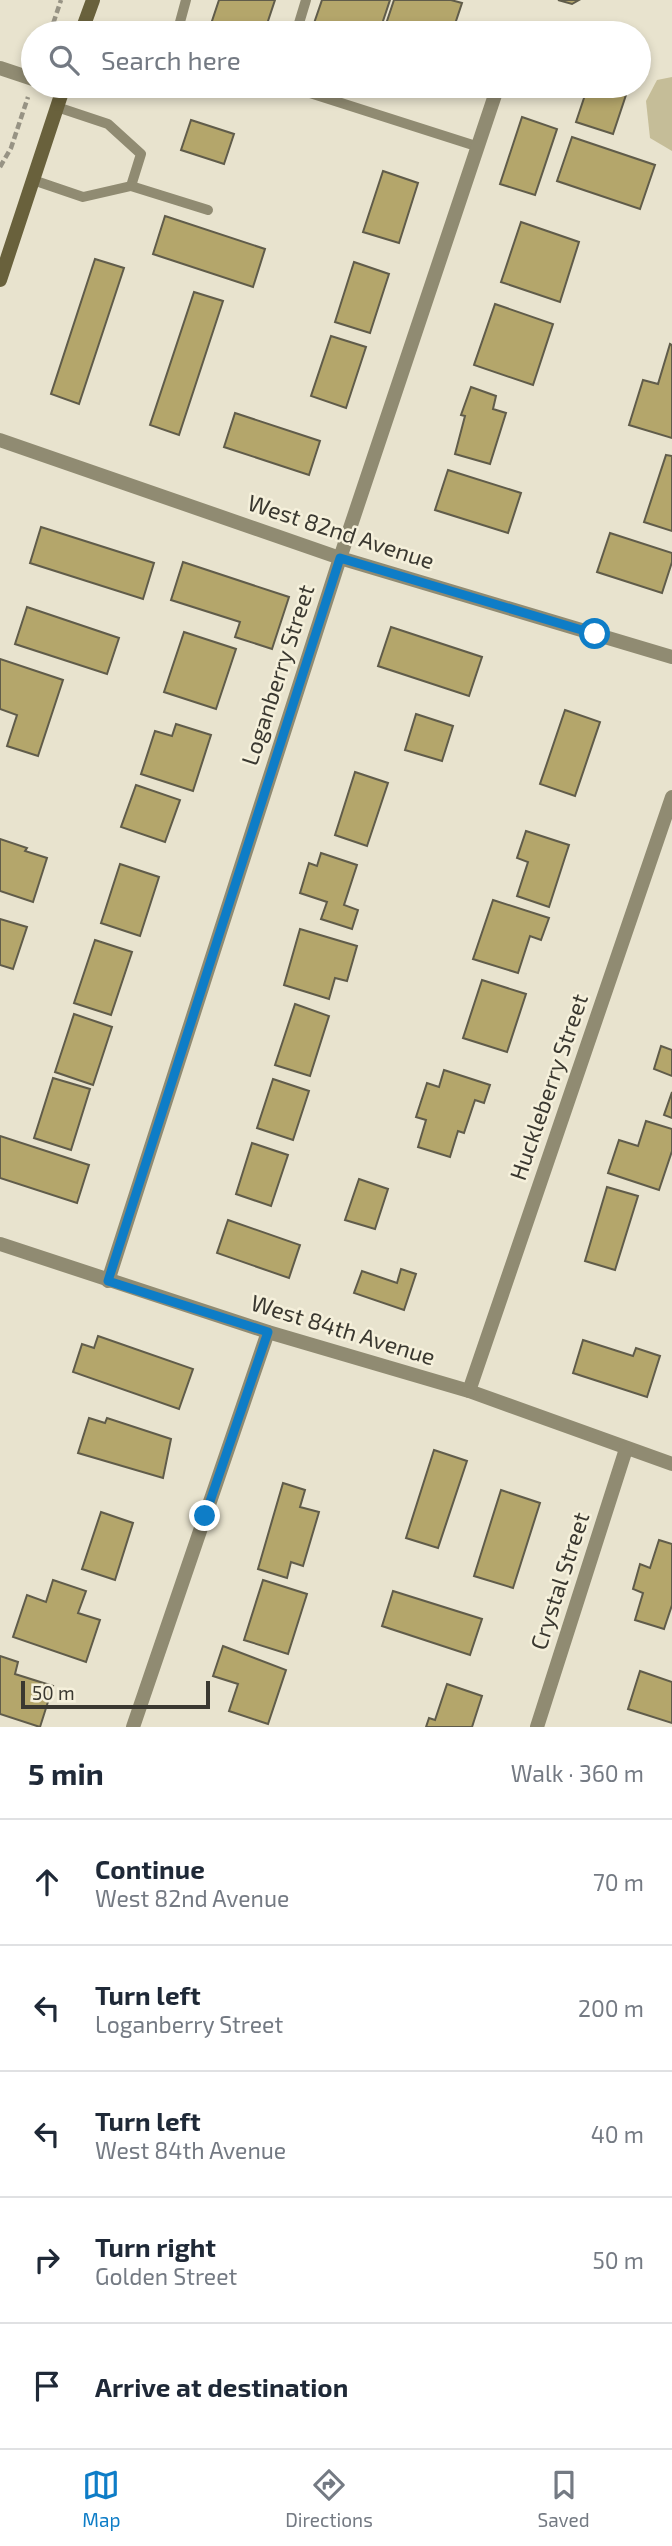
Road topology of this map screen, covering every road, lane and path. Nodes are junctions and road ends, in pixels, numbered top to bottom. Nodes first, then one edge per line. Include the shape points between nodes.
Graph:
1 (61, 0) edge
2 (93, 0) edge
3 (186, 0) edge
4 (306, 0) edge
5 (54, 21) edge
6 (85, 21) edge
7 (180, 21) edge
8 (300, 21) edge
9 (0, 68) edge
10 (21, 75) edge
11 (28, 98) edge
12 (58, 98) edge
13 (326, 98) edge
14 (494, 98) edge
15 (57, 107) junction
16 (479, 147) junction
17 (0, 167) edge
18 (33, 180) junction
19 (131, 186) junction
20 (208, 210) dead end
21 (0, 280) edge
22 (0, 440) edge
23 (340, 558) junction
24 (672, 657) edge
25 (672, 797) edge
26 (0, 1244) edge
27 (108, 1281) junction
28 (268, 1332) junction
29 (469, 1391) junction
30 (626, 1449) junction
31 (672, 1464) edge
32 (133, 1727) edge
33 (537, 1727) edge

1 - 5 path
2 - 6 main road
3 - 7 lane
4 - 8 lane
9 - 10 street
11 - 17 path
12 - 15 main road
13 - 16 lane
14 - 16 street, Loganberry Street
15 - 18 main road
15 - 19 lane via 108,124 141,154
16 - 23 street, Loganberry Street
18 - 19 lane via 83,197
18 - 21 main road
19 - 20 lane
22 - 23 street, West 82nd Avenue
23 - 24 street, West 82nd Avenue
23 - 27 street, Loganberry Street
25 - 29 street, Huckleberry Street
26 - 27 street, West 84th Avenue
27 - 28 street, West 84th Avenue
28 - 29 street, West 84th Avenue
28 - 32 street
29 - 30 street, West 84th Avenue
30 - 31 street, West 84th Avenue
30 - 33 street, Crystal Street

